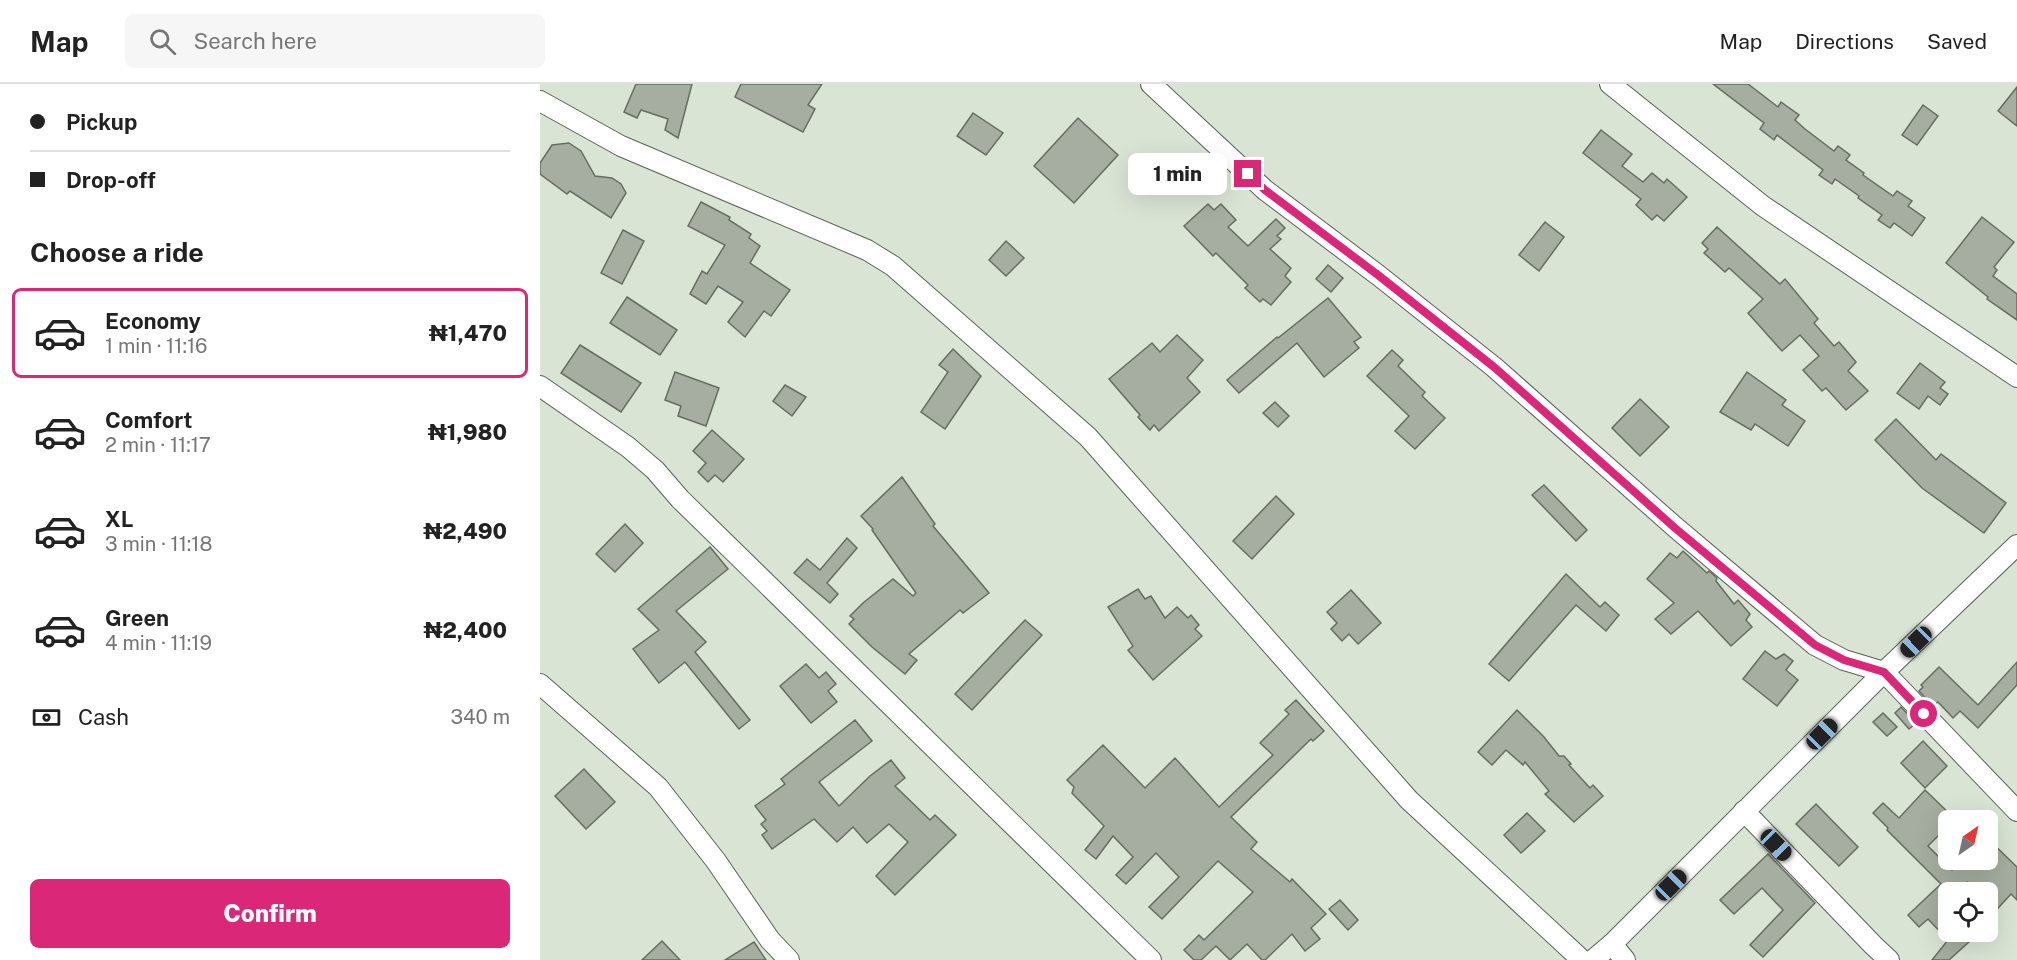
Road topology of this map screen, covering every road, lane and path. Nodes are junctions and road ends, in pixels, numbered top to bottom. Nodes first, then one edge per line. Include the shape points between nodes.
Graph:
1 (1151, 84) edge
2 (1610, 84) edge
3 (540, 101) edge
4 (2017, 377) edge
5 (540, 386) edge
6 (2015, 551) edge
7 (1884, 672) junction
8 (540, 684) edge
9 (2017, 811) edge
10 (1744, 812) junction
11 (1612, 944) junction
12 (789, 960) edge
13 (1151, 960) edge
14 (1582, 960) edge
15 (1593, 960) edge
16 (1625, 960) edge
17 (1890, 960) edge

1 - 7 street via 1265,190 1494,367 1675,528 1815,645 1844,660
2 - 4 street via 1763,206
3 - 14 street via 621,146 867,249 892,266 1088,437 1409,800
5 - 13 street via 655,470 680,499
6 - 7 street
7 - 9 street
7 - 10 street
8 - 12 street via 658,788
10 - 11 street
10 - 17 street
11 - 15 street
11 - 16 street

